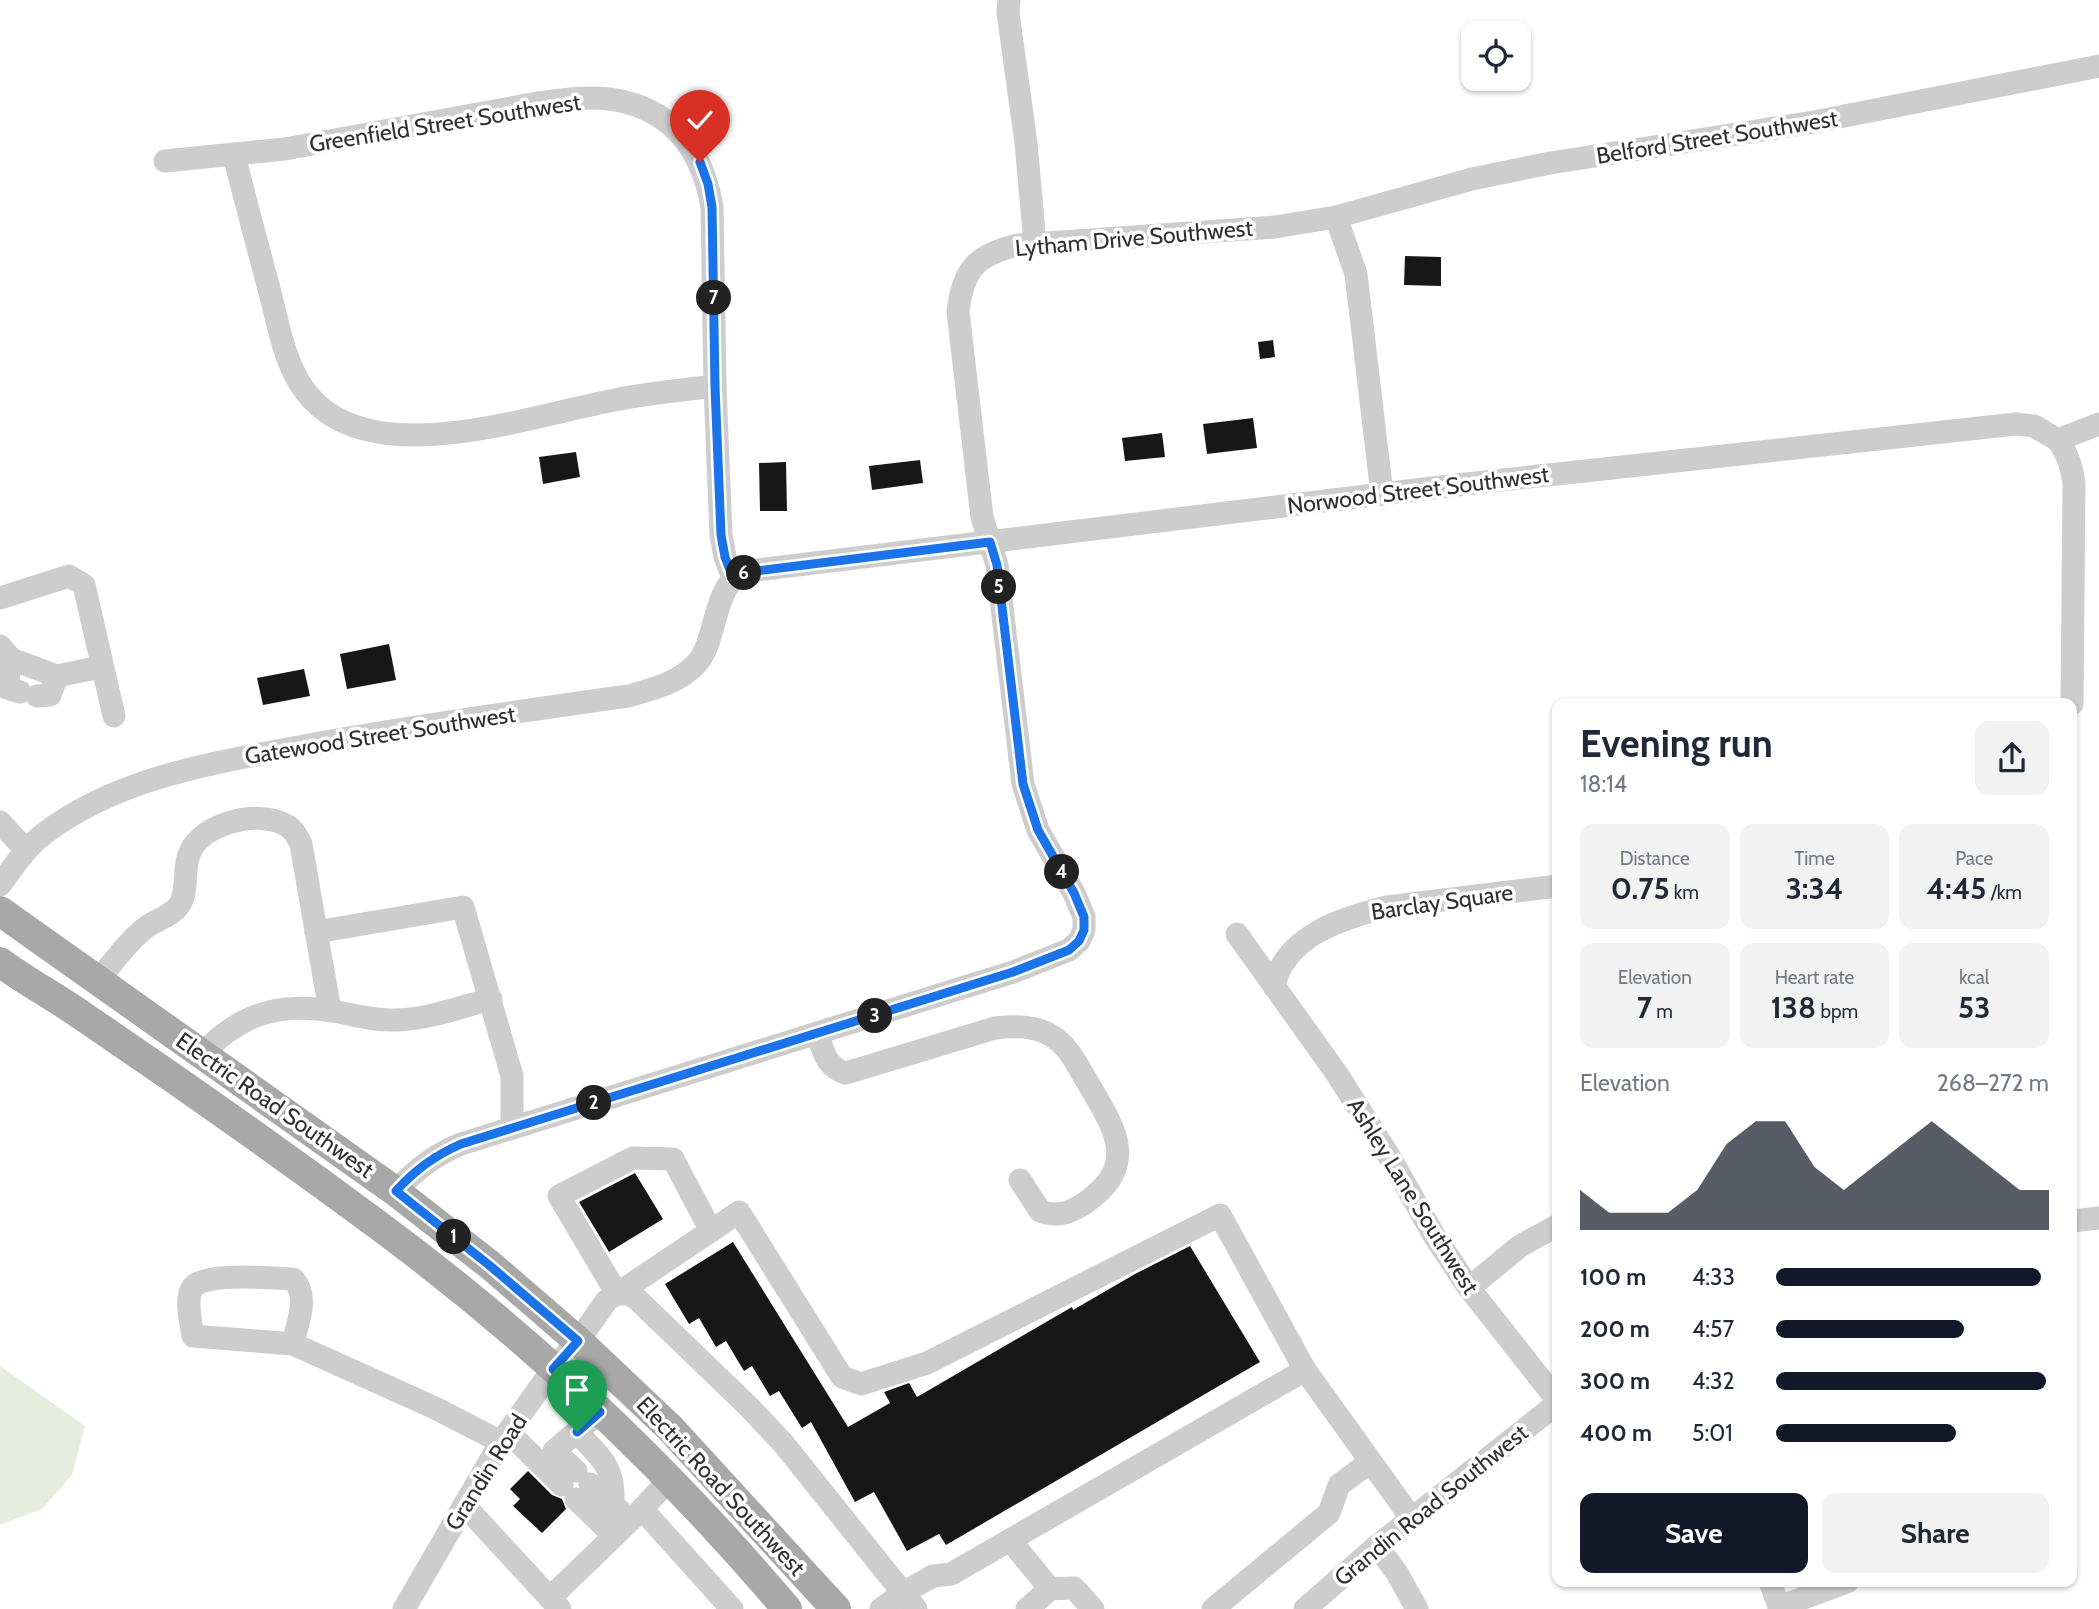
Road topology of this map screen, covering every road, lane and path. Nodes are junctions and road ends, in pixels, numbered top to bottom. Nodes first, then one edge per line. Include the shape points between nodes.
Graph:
1 (1009, 0) edge
2 (2099, 66) edge
3 (234, 155) junction
4 (165, 161) dead end
5 (1336, 216) junction
6 (1035, 244) junction
7 (715, 386) junction
8 (2099, 424) edge
9 (2058, 440) junction
10 (1382, 494) junction
11 (990, 542) junction
12 (733, 578) junction
13 (0, 598) edge
14 (4, 654) edge
15 (101, 667) junction
16 (57, 676) junction
17 (2072, 698) edge
18 (114, 716) dead end
19 (0, 822) edge
20 (26, 850) junction
21 (0, 885) edge
22 (1552, 887) edge
23 (0, 911) edge
24 (316, 932) junction
25 (1237, 934) dead end
26 (1, 962) edge
27 (98, 980) junction
28 (1274, 986) junction
29 (491, 999) junction
30 (330, 1011) junction
31 (817, 1034) junction
32 (202, 1054) junction
33 (512, 1128) junction
34 (1020, 1180) dead end
35 (396, 1191) junction
36 (2099, 1218) edge
37 (2077, 1220) edge
38 (1552, 1228) edge
39 (711, 1231) junction
40 (1469, 1288) junction
41 (617, 1294) junction
42 (578, 1341) junction
43 (293, 1344) junction
44 (553, 1369) junction
45 (1305, 1370) junction
46 (1552, 1394) edge
47 (1552, 1407) edge
48 (600, 1412) junction
49 (577, 1432) junction
50 (505, 1437) junction
51 (547, 1458) junction
52 (1370, 1462) junction
53 (669, 1480) junction
54 (576, 1485) junction
55 (464, 1505) junction
56 (613, 1505) junction
57 (1412, 1519) junction
58 (629, 1522) junction
59 (1010, 1540) junction
60 (1377, 1546) junction
61 (1772, 1587) edge
62 (1834, 1587) edge
63 (1050, 1589) junction
64 (909, 1601) edge
65 (555, 1604) edge
66 (1780, 1608) edge
67 (404, 1609) edge
68 (732, 1609) edge
69 (787, 1609) edge
70 (836, 1609) edge
71 (881, 1609) edge
72 (1027, 1609) edge
73 (1093, 1609) edge
74 (1213, 1609) edge
75 (1305, 1609) edge
76 (1417, 1609) edge

1 - 6 street
2 - 5 street, Belford Street Southwest via 1815,122 1550,163
3 - 4 street, Greenfield Street Southwest
3 - 7 street via 286,353 304,389 336,419 394,435 452,434 616,399
3 - 7 street, Greenfield Street Southwest via 538,103 607,99 652,111 688,142 708,184
5 - 6 street, Lytham Drive Southwest via 1275,227
5 - 10 street via 1359,288
6 - 11 street, Lytham Drive Southwest via 987,255 973,265 960,292 966,389 982,517
7 - 12 street, Greenfield Street Southwest via 721,535
8 - 9 street
9 - 10 street, Norwood Street Southwest via 2034,426 2017,424
9 - 17 street via 2072,468 2074,485
10 - 11 street, Norwood Street Southwest
11 - 12 street, Norwood Street Southwest via 748,572
11 - 31 street, Lytham Drive Southwest via 997,565 1023,784 1038,830 1078,901 1084,930 1069,950 1013,972
12 - 20 street, Gatewood Street Southwest via 703,655 681,676 657,688 209,764 133,787 84,808
13 - 15 street via 69,576 83,585
14 - 16 street
14 - 16 street via 8,688 50,695
15 - 16 street
15 - 18 street
19 - 20 street
20 - 21 street, Gatewood Street Southwest
22 - 28 street, Barclay Square via 1359,914 1304,941 1285,958
23 - 27 main road, Electric Road Southwest
24 - 27 street via 301,844 295,833 275,820 221,825 207,831 189,853 180,904 143,930
24 - 29 street via 463,908
24 - 30 street
25 - 28 street, Ashley Lane Southwest
26 - 44 main road, Electric Road Southwest via 379,1226
27 - 32 main road, Electric Road Southwest
28 - 40 street, Ashley Lane Southwest via 1344,1086
29 - 30 street via 396,1020
29 - 33 street via 512,1076
30 - 32 street via 276,1009 256,1015 234,1025
31 - 33 street, Lytham Drive Southwest
31 - 34 street via 829,1065 846,1073 995,1028 1031,1027 1060,1041 1113,1126 1118,1164 1096,1195 1072,1212 1059,1215 1040,1211
32 - 35 main road, Electric Road Southwest
33 - 35 street, Lytham Drive Southwest via 437,1154
35 - 42 main road, Electric Road Southwest
36 - 37 street
38 - 40 street via 1520,1246
39 - 41 street, Grandin Road
39 - 41 street via 673,1159 633,1158 559,1196
39 - 45 street, Grandin Road via 738,1212 842,1377 861,1384 928,1363 1220,1215
40 - 46 street, Ashley Lane Southwest
41 - 42 street, Grandin Road via 607,1300
41 - 64 street via 637,1299 749,1406
42 - 44 street, Grandin Road
42 - 70 main road, Electric Road Southwest via 670,1428
43 - 43 street via 302,1298 293,1279 203,1279 193,1287 189,1300 193,1336
43 - 50 street
44 - 48 main road, Electric Road Southwest
44 - 50 street, Grandin Road
45 - 52 street
45 - 59 street
47 - 57 street, Grandin Road Southwest
48 - 49 street
48 - 53 main road, Electric Road Southwest
49 - 51 street
49 - 56 street via 606,1464 614,1483
50 - 51 street
50 - 55 street, Grandin Road
51 - 54 street
52 - 57 street
52 - 74 street via 1339,1485 1328,1513
53 - 58 street
53 - 69 main road, Electric Road Southwest
54 - 56 street
54 - 58 street
55 - 65 street
55 - 67 street, Grandin Road
56 - 58 street
57 - 60 street, Grandin Road Southwest
58 - 65 street
58 - 68 street
59 - 63 street
59 - 64 street via 951,1574 933,1576
60 - 75 street, Grandin Road Southwest
60 - 76 street
61 - 66 street
62 - 66 street
63 - 72 street
63 - 73 street via 1074,1588
64 - 71 street

